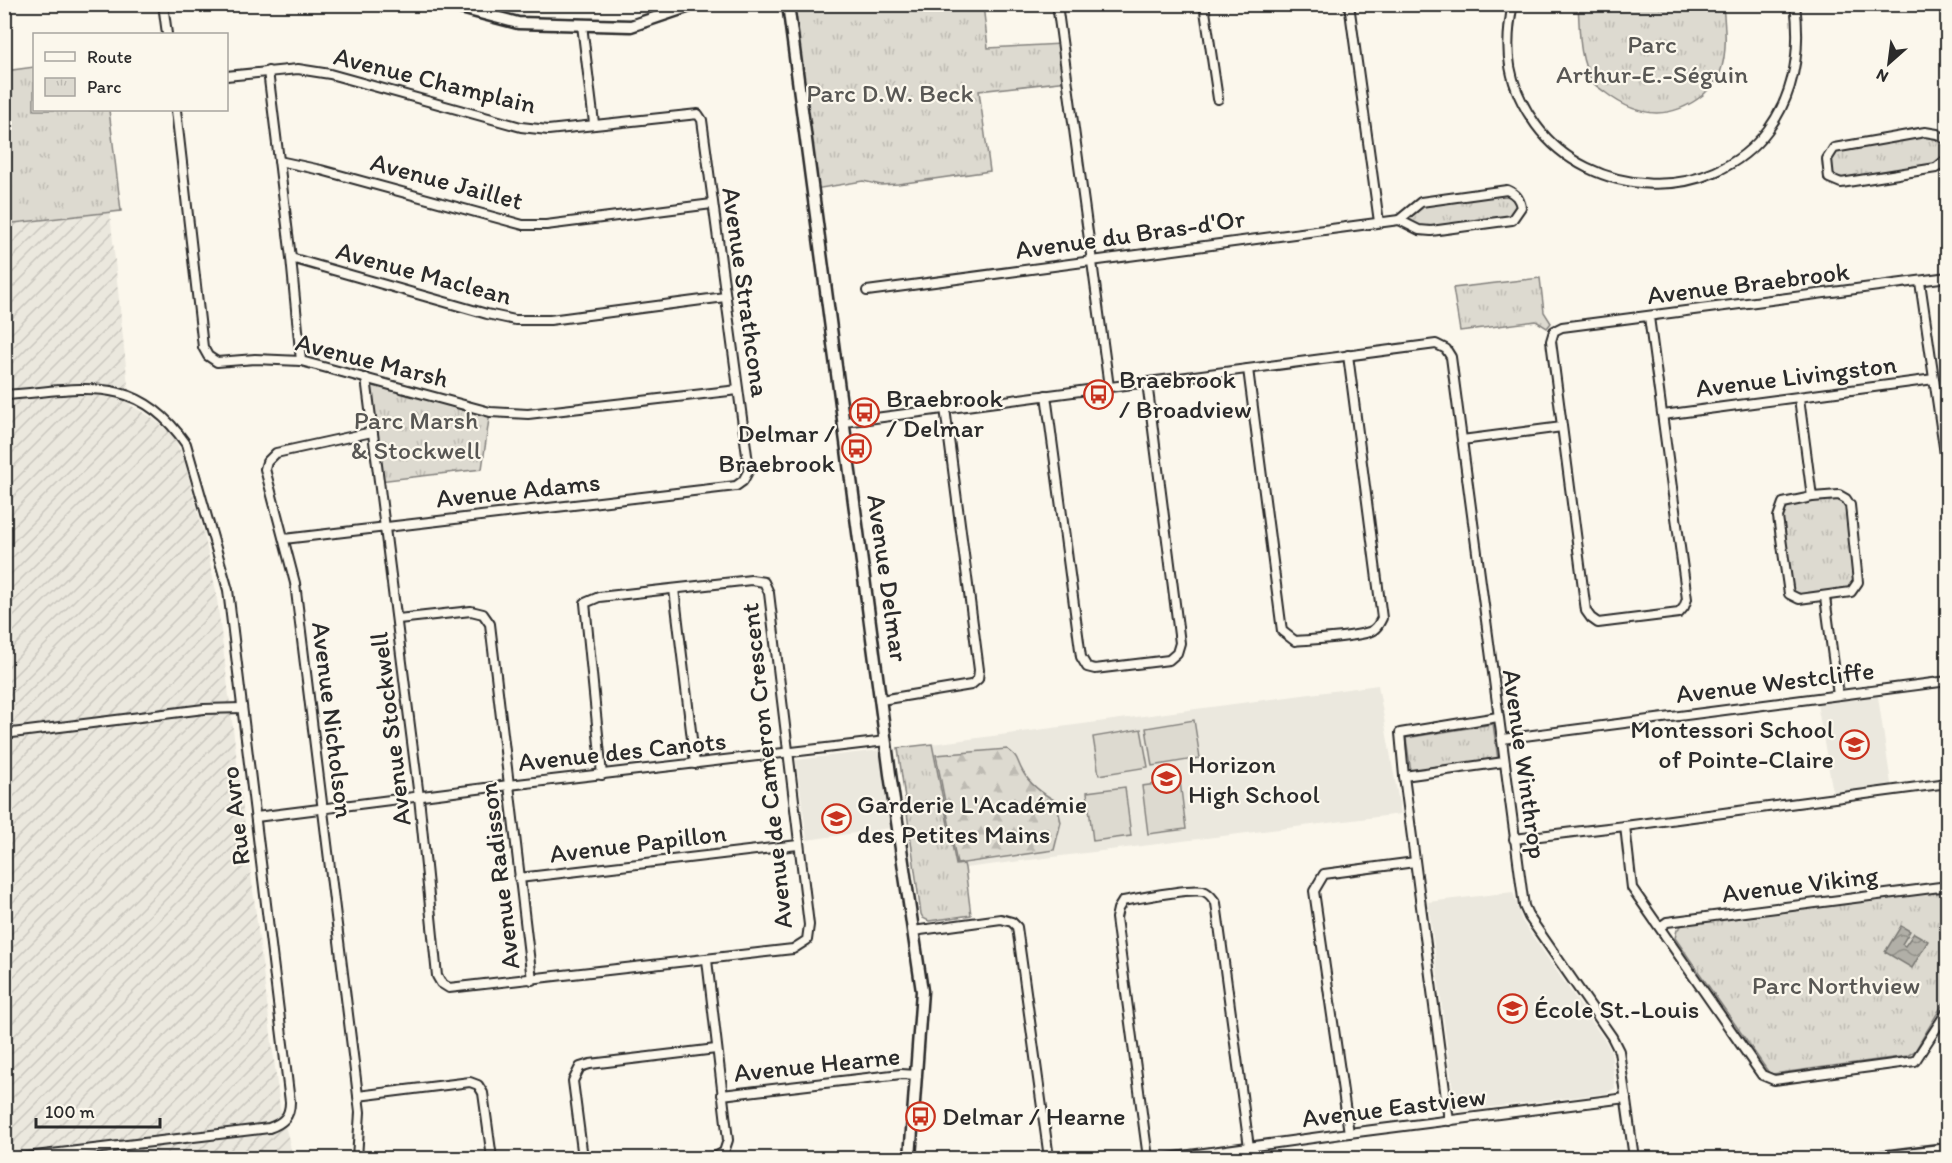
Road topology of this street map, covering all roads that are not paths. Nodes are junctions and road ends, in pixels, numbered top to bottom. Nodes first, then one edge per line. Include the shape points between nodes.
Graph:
1 (163, 4) edge
2 (446, 4) edge
3 (696, 4) edge
4 (789, 4) edge
5 (1057, 4) edge
6 (1204, 4) edge
7 (1349, 4) edge
8 (1512, 4) edge
9 (1796, 4) edge
10 (465, 7) edge
11 (582, 26) junction
12 (167, 33) edge
13 (268, 71) junction
14 (228, 76) edge
15 (1218, 99) dead end
16 (176, 111) edge
17 (702, 120) joint
18 (594, 123) junction
19 (1947, 141) edge
20 (1947, 158) edge
21 (279, 161) junction
22 (712, 204) junction
23 (1400, 220) junction
24 (1379, 222) junction
25 (291, 258) junction
26 (1092, 261) junction
27 (1947, 277) edge
28 (1920, 282) junction
29 (867, 291) dead end
30 (725, 297) junction
31 (1649, 317) junction
32 (1348, 355) junction
33 (301, 361) junction
34 (1248, 369) junction
35 (366, 378) junction
36 (1934, 379) junction
37 (1147, 382) junction
38 (1109, 387) junction
39 (738, 390) junction
40 (4, 395) edge
41 (1046, 395) junction
42 (1799, 398) junction
43 (945, 408) junction
44 (1663, 415) junction
45 (845, 422) junction
46 (1562, 427) junction
47 (372, 432) junction
48 (1462, 440) junction
49 (749, 470) joint
50 (1947, 475) edge
51 (1812, 497) junction
52 (384, 526) junction
53 (284, 539) junction
54 (674, 589) junction
55 (1825, 597) junction
56 (398, 619) junction
57 (1947, 681) edge
58 (1838, 694) junction
59 (881, 699) junction
60 (242, 708) junction
61 (1498, 717) junction
62 (4, 734) edge
63 (1502, 739) junction
64 (886, 741) junction
65 (787, 753) junction
66 (1504, 762) junction
67 (695, 764) junction
68 (602, 775) junction
69 (1404, 776) junction
70 (1947, 783) edge
71 (509, 785) junction
72 (419, 797) junction
73 (323, 808) junction
74 (256, 817) junction
75 (1625, 826) junction
76 (1514, 839) junction
77 (798, 845) junction
78 (1415, 862) junction
79 (519, 878) junction
80 (1947, 886) edge
81 (1660, 927) junction
82 (913, 931) junction
83 (807, 940) joint
84 (707, 960) junction
85 (532, 980) junction
86 (1947, 1010) edge
87 (716, 1049) junction
88 (917, 1075) junction
89 (722, 1095) junction
90 (358, 1096) junction
91 (1626, 1098) junction
92 (1449, 1121) junction
93 (1349, 1133) junction
94 (1249, 1147) junction
95 (1947, 1149) edge
96 (18, 1158) edge
97 (357, 1158) edge
98 (492, 1158) edge
99 (583, 1158) edge
100 (701, 1158) edge
101 (910, 1158) edge
102 (1049, 1158) edge
103 (1148, 1158) edge
104 (1168, 1158) edge
105 (1634, 1158) edge
106 (1875, 1158) edge

1 - 12 street
2 - 10 street
3 - 11 street via 631,26
4 - 45 street, Avenue Delmar
5 - 26 street
6 - 15 street
7 - 24 street
8 - 9 street via 1508,58 1522,104 1546,138 1569,158 1597,173 1626,182 1659,185 1726,166 1767,130 1787,94 1796,67
10 - 11 street via 518,23
11 - 18 street
13 - 14 street, Avenue Champlain
13 - 18 street, Avenue Champlain via 298,69 330,74 521,127 548,130
13 - 21 street
16 - 33 street, Avenue Marsh via 203,347 217,362
17 - 18 street, Avenue Champlain via 691,113
17 - 22 street, Avenue Strathcona
19 - 20 street via 1924,132 1834,148 1827,159 1829,178 1841,183 1936,168
21 - 22 street, Avenue Jaillet via 523,225
21 - 25 street
22 - 30 street, Avenue Strathcona
23 - 23 street, Avenue du Bras-d'Or via 1419,230 1431,231 1512,220 1521,207 1519,198 1507,190 1421,202
23 - 24 street, Avenue du Bras-d'Or
24 - 26 street, Avenue du Bras-d'Or
25 - 30 street, Avenue Maclean via 515,320 550,320
25 - 33 street
26 - 29 street, Avenue du Bras-d'Or
26 - 38 street
27 - 28 street, Avenue Braebrook
28 - 31 street, Avenue Braebrook
28 - 36 street
30 - 39 street, Avenue Strathcona
31 - 44 street
31 - 46 street, Avenue Braebrook via 1554,331 1551,341
32 - 34 street
32 - 34 street via 1382,618 1371,632 1295,641 1282,631
32 - 48 street, Avenue Winthrop via 1436,344 1446,349 1451,357
33 - 35 street, Avenue Marsh
34 - 37 street
35 - 39 street, Avenue Marsh via 490,412 528,414
35 - 47 street, Avenue Stockwell
36 - 42 street, Avenue Livingston
36 - 50 street
37 - 38 street
37 - 41 street via 1180,643 1177,653 1168,660 1132,665 1095,669 1081,657
38 - 41 street
39 - 49 street, Avenue Strathcona
40 - 60 street, Rue Avro via 105,388 132,395 174,425 186,444 228,590
41 - 43 street
42 - 44 street, Avenue Livingston
42 - 51 street
43 - 45 street
43 - 59 street via 978,679 972,685
44 - 46 street via 1687,599 1678,613 1638,619 1598,623 1586,611
45 - 59 street, Avenue Delmar
46 - 48 street
47 - 52 street, Avenue Stockwell
47 - 53 street, Avenue Nicholson via 276,453 267,462 265,469
48 - 61 street, Avenue Winthrop
49 - 52 street, Avenue Adams via 736,486
51 - 55 street via 1839,495 1850,505 1858,582 1851,592
51 - 55 street via 1783,503 1778,517 1789,594 1798,599
52 - 53 street, Avenue Adams
52 - 56 street, Avenue Stockwell
53 - 73 street, Avenue Nicholson via 295,583
54 - 65 street, Avenue de Cameron Crescent via 751,580 764,582 769,593
54 - 67 street
54 - 68 street, Avenue de Cameron Crescent via 599,597 585,603
55 - 58 street
56 - 71 street, Avenue Radisson via 471,611 483,614 490,624
56 - 72 street, Avenue Stockwell
57 - 58 street, Avenue Westcliffe
58 - 63 street, Avenue Westcliffe
59 - 64 street, Avenue Delmar
60 - 62 street via 204,709
60 - 74 street, Rue Avro
61 - 63 street, Avenue Winthrop
61 - 69 street via 1400,733
63 - 66 street, Avenue Winthrop
64 - 65 street, Avenue des Canots
64 - 82 street, Avenue Delmar
65 - 67 street, Avenue des Canots
65 - 77 street, Avenue de Cameron Crescent
66 - 69 street
66 - 76 street, Avenue Winthrop
67 - 68 street, Avenue des Canots
68 - 71 street, Avenue des Canots
69 - 78 street
70 - 75 street
71 - 72 street, Avenue des Canots
71 - 79 street, Avenue Radisson
72 - 73 street, Avenue des Canots
72 - 85 street, Avenue Stockwell via 436,976 449,988
73 - 74 street, Avenue des Canots
73 - 90 street, Avenue Nicholson
74 - 96 street, Rue Avro via 290,1102 286,1119 260,1130
75 - 76 street
75 - 81 street via 1632,888
76 - 91 street, Avenue Winthrop via 1524,906 1612,1037 1619,1051
77 - 79 street, Avenue Papillon
77 - 83 street, Avenue de Cameron Crescent via 809,925
78 - 92 street
78 - 93 street via 1324,874 1314,891
79 - 85 street, Avenue Radisson
80 - 81 street, Avenue Viking via 1667,922
81 - 86 street via 1768,1079 1915,1061
82 - 88 street, Avenue Delmar via 922,991
82 - 102 street via 1001,919 1017,927
83 - 84 street, Avenue Radisson via 793,949
84 - 85 street, Avenue Radisson
84 - 87 street
87 - 89 street
87 - 99 street via 580,1067 573,1082
88 - 89 street, Avenue Hearne
88 - 101 street, Avenue Delmar
89 - 100 street via 728,1140 724,1152
90 - 97 street, Avenue Nicholson
90 - 98 street via 470,1082 478,1085 483,1093
91 - 92 street, Avenue Eastview
91 - 105 street, Avenue Winthrop
92 - 93 street, Avenue Eastview
93 - 94 street, Avenue Eastview
94 - 103 street via 1216,903 1201,891 1156,895 1123,901 1116,918
94 - 104 street, Avenue Eastview
95 - 106 street

